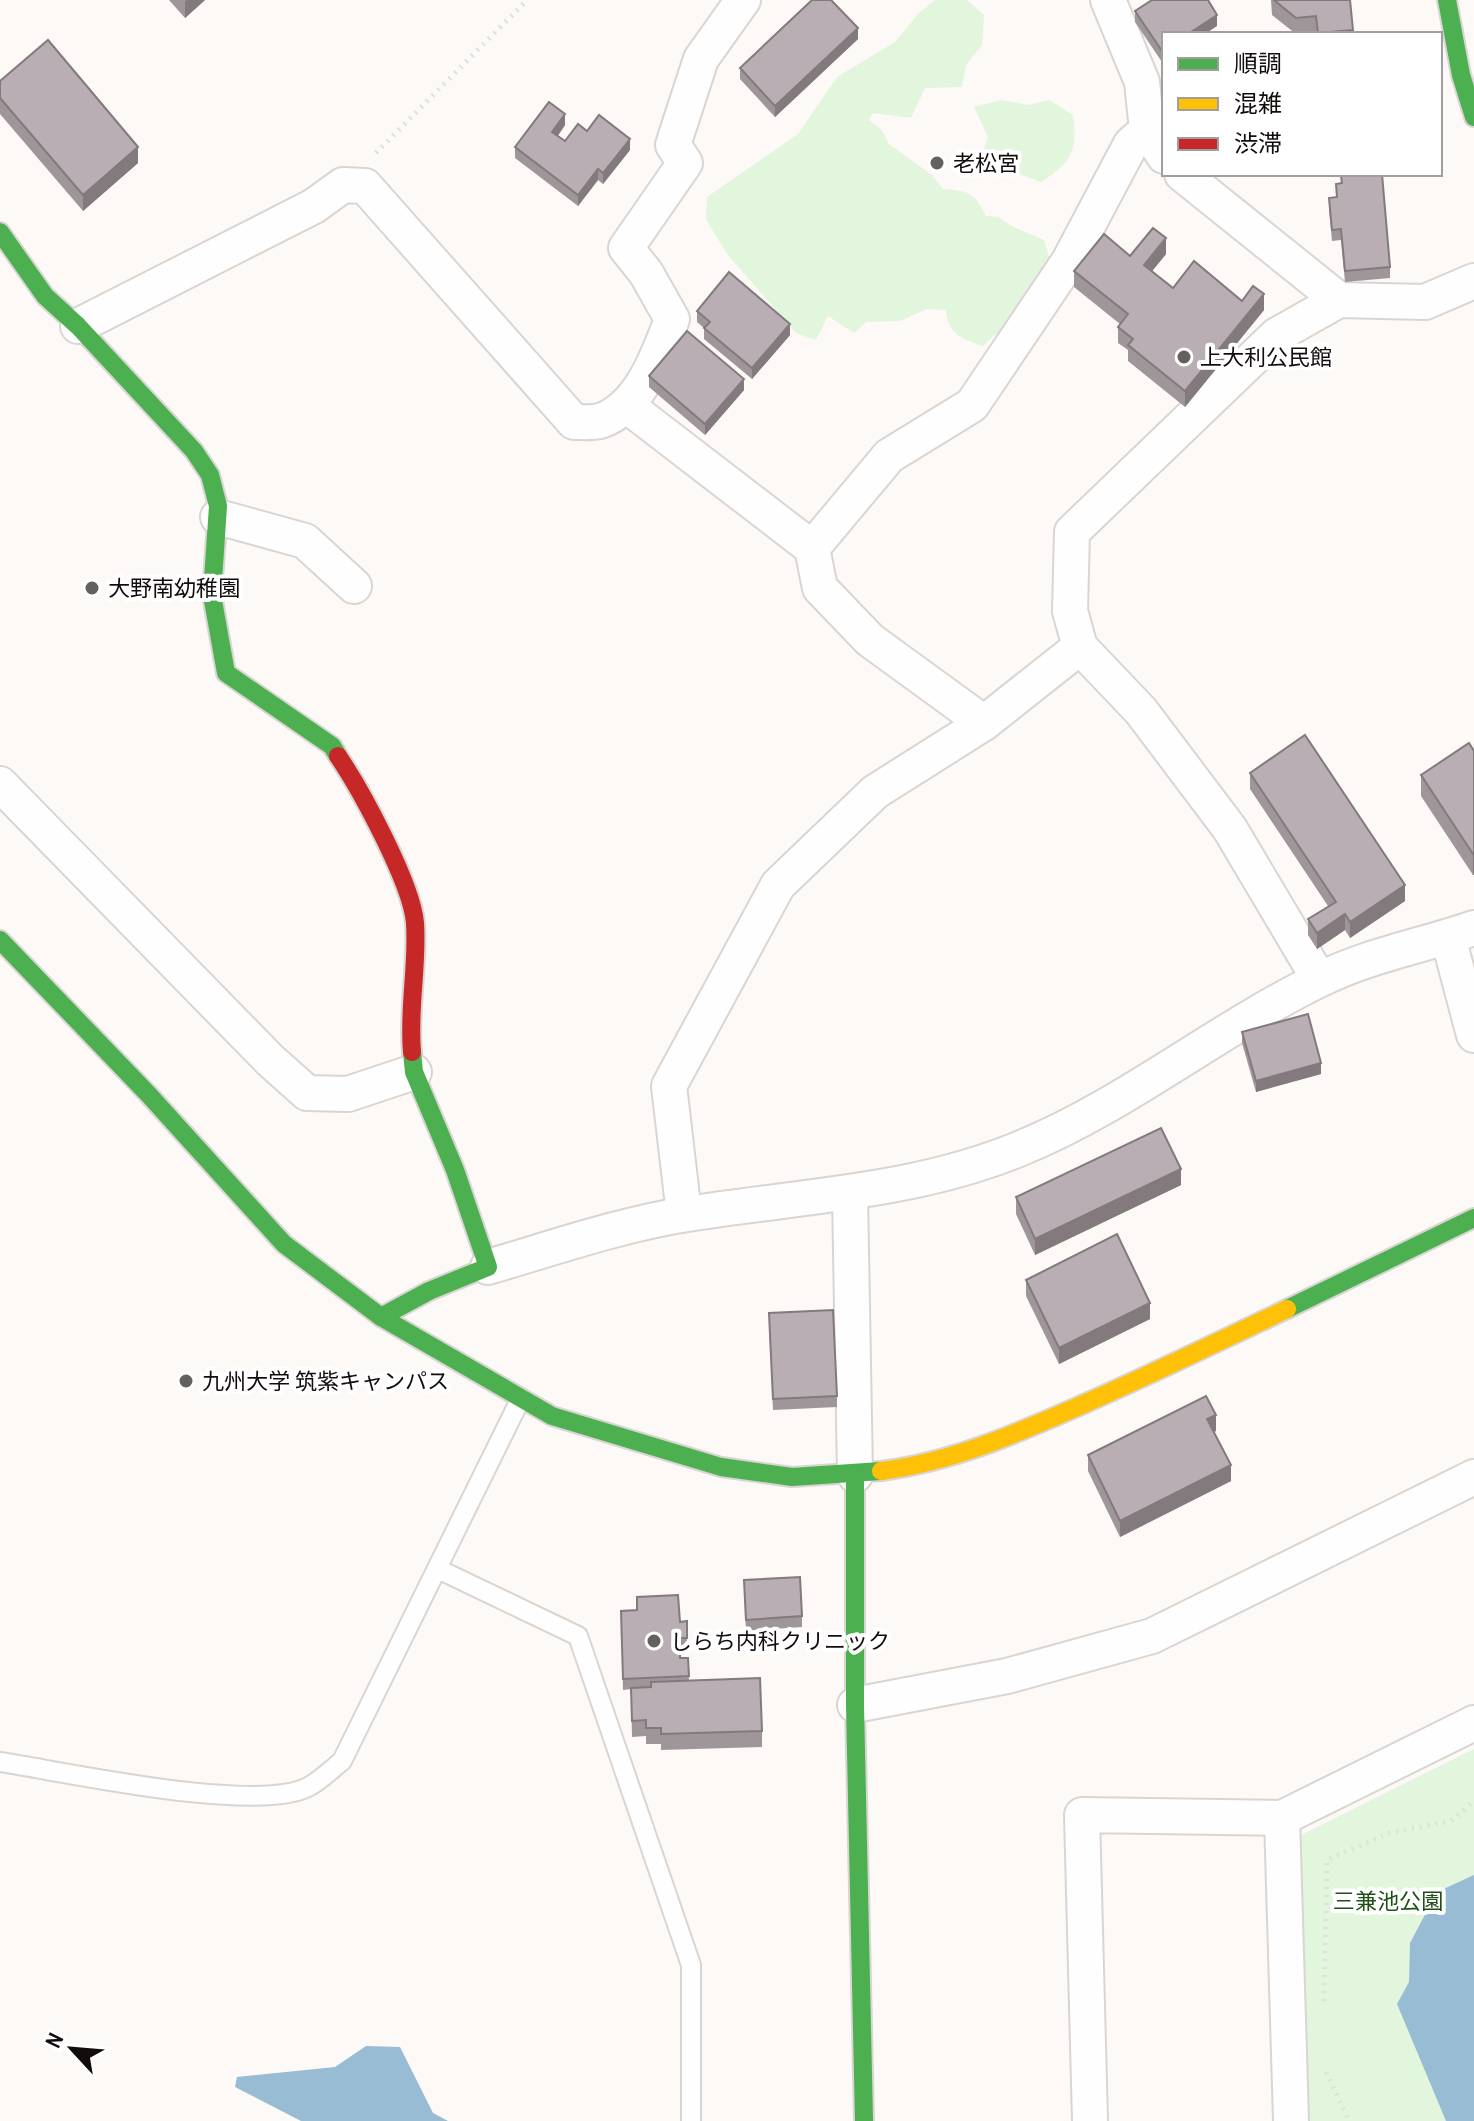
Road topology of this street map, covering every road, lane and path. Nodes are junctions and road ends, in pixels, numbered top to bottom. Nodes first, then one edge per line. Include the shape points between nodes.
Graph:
1 (527, 0) edge
2 (743, 0) edge
3 (1108, 0) edge
4 (1447, 0) edge
5 (1474, 117) edge
6 (1156, 143) edge
7 (1184, 176) edge
8 (343, 185) junction
9 (0, 232) edge
10 (1474, 281) edge
11 (1339, 300) junction
12 (78, 326) junction
13 (626, 405) junction
14 (218, 517) junction
15 (812, 548) junction
16 (354, 586) dead end
17 (1080, 647) junction
18 (984, 723) junction
19 (0, 784) edge
20 (1461, 932) edge
21 (0, 940) edge
22 (1319, 979) junction
23 (1474, 1035) edge
24 (414, 1072) junction
25 (850, 1195) junction
26 (684, 1214) junction
27 (1474, 1218) edge
28 (488, 1267) junction
29 (381, 1317) junction
30 (521, 1398) junction
31 (855, 1475) junction
32 (1474, 1477) edge
33 (438, 1569) junction
34 (855, 1705) junction
35 (1474, 1723) edge
36 (0, 1762) edge
37 (1474, 1801) edge
38 (1282, 1818) junction
39 (1323, 2005) dead end
40 (1323, 2068) dead end
41 (691, 2121) edge
42 (864, 2121) edge
43 (1090, 2121) edge
44 (1291, 2121) edge
45 (1349, 2121) edge

1 - 8 path
2 - 13 street via 701,59 673,145 685,163 626,248 672,319 657,358
3 - 6 street via 1142,82
4 - 5 street
6 - 15 street via 1131,144 1069,261 972,405 889,456
7 - 11 street
8 - 12 street via 314,206
8 - 13 street via 365,186 574,422 599,421
9 - 12 street via 45,296
10 - 11 street via 1425,302
11 - 17 street via 1277,335 1072,532 1070,611
12 - 14 street via 194,451 210,475
13 - 15 street
14 - 16 street via 305,541
14 - 24 street via 212,595 226,673 332,746 360,789 398,872 415,921 410,1028
15 - 18 street via 820,588 870,640
17 - 18 street
17 - 22 street via 1141,711 1230,829
18 - 26 street via 875,792 778,885 669,1086
19 - 24 street via 307,1093 348,1094
20 - 22 street
20 - 23 street
21 - 29 street via 284,1244
22 - 25 street via 1086,1117 1018,1149 943,1174
24 - 28 street
25 - 26 street
25 - 31 street
26 - 28 street via 609,1230
27 - 31 street via 1156,1372 992,1444 914,1467
28 - 29 street
29 - 30 street
30 - 31 street via 552,1416 721,1467 792,1477
30 - 33 lane
31 - 34 street
32 - 34 street via 1152,1636 1007,1676
33 - 36 lane via 342,1761 307,1788 228,1797
33 - 41 lane via 578,1636 691,1965
34 - 42 street
35 - 38 street
37 - 39 path via 1451,1821 1389,1833 1327,1860
38 - 43 street via 1082,1815
38 - 44 street
40 - 45 path

